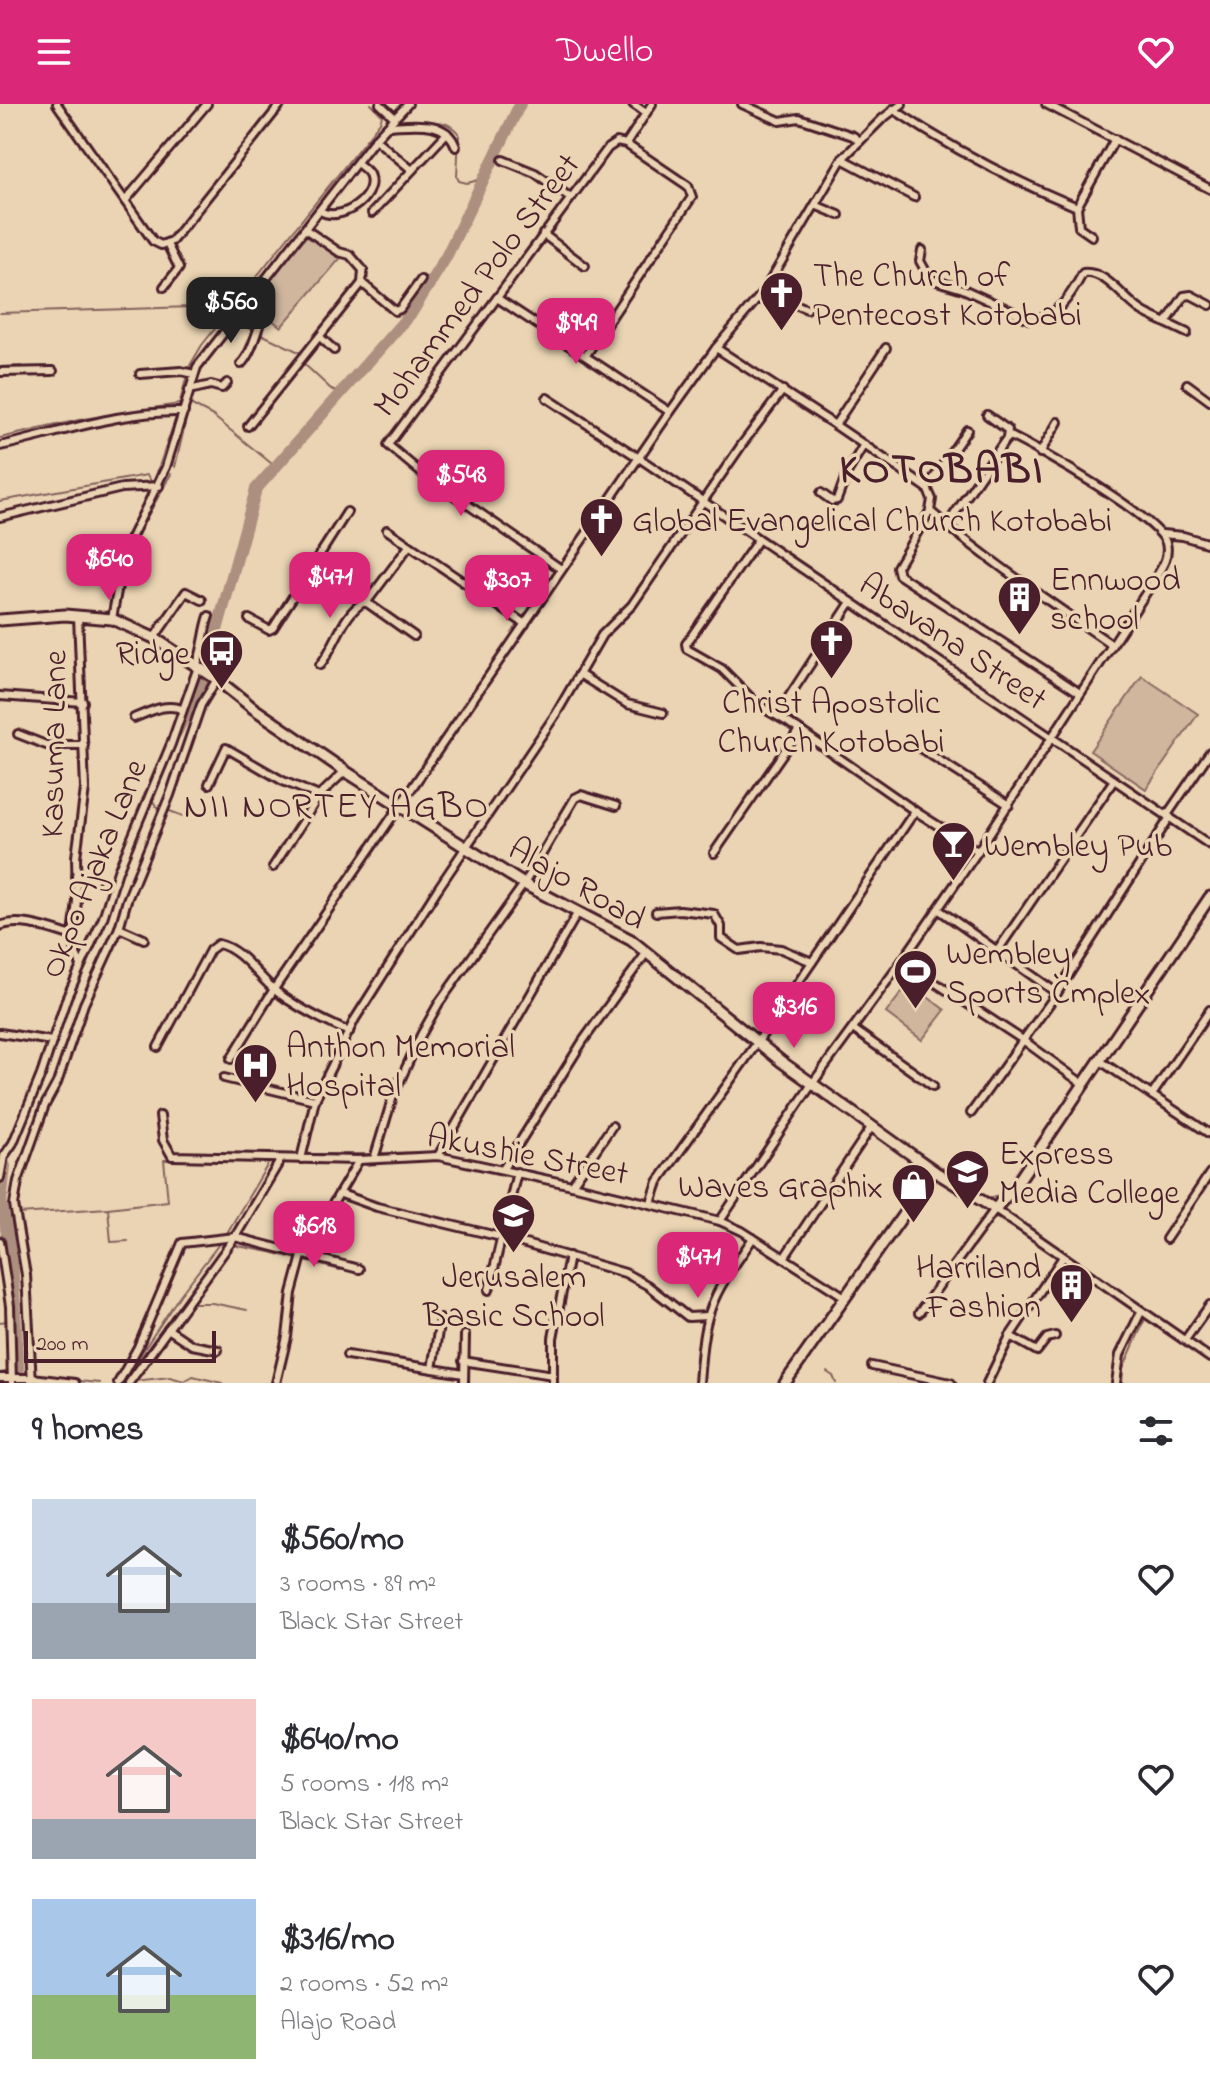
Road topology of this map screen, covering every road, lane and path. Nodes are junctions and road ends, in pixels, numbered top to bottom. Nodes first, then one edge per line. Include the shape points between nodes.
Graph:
1 (57, 104) edge
2 (207, 104) edge
3 (281, 104) edge
4 (380, 104) edge
5 (408, 104) edge
6 (633, 104) edge
7 (652, 104) edge
8 (742, 104) edge
9 (902, 104) edge
10 (1046, 104) edge
11 (893, 109) junction
12 (646, 113) junction
13 (395, 118) junction
14 (388, 126) junction
15 (447, 133) junction
16 (375, 139) junction
17 (1115, 139) junction
18 (860, 141) junction
19 (623, 144) junction
20 (456, 147) dead end
21 (842, 159) junction
22 (503, 160) dead end
23 (357, 163) junction
24 (412, 170) junction
25 (1209, 186) edge
26 (914, 197) dead end
27 (571, 198) junction
28 (125, 201) junction
29 (815, 205) junction
30 (1077, 207) junction
31 (320, 211) junction
32 (372, 213) dead end
33 (839, 215) dead end
34 (305, 229) junction
35 (543, 234) junction
36 (1092, 236) dead end
37 (167, 244) junction
38 (922, 250) dead end
39 (585, 266) dead end
40 (421, 280) dead end
41 (362, 283) junction
42 (164, 287) dead end
43 (764, 291) junction
44 (497, 298) junction
45 (244, 304) junction
46 (1210, 305) edge
47 (807, 309) dead end
48 (1166, 323) junction
49 (1187, 333) dead end
50 (320, 337) junction
51 (716, 348) junction
52 (886, 348) dead end
53 (334, 350) dead end
54 (586, 355) junction
55 (241, 364) dead end
56 (53, 371) dead end
57 (0, 372) edge
58 (140, 374) dead end
59 (194, 374) junction
60 (227, 383) dead end
61 (1187, 384) dead end
62 (189, 390) junction
63 (783, 390) junction
64 (547, 398) dead end
65 (1210, 401) edge
66 (184, 412) junction
67 (670, 412) junction
68 (987, 415) dead end
69 (1058, 422) dead end
70 (835, 425) junction
71 (248, 426) dead end
72 (967, 430) dead end
73 (1007, 438) junction
74 (0, 446) edge
75 (863, 446) junction
76 (1040, 453) junction
77 (639, 458) junction
78 (159, 486) junction
79 (927, 488) junction
80 (821, 493) dead end
81 (702, 501) junction
82 (930, 511) junction
83 (347, 512) dead end
84 (0, 517) edge
85 (947, 525) junction
86 (387, 530) dead end
87 (1162, 534) junction
88 (758, 540) junction
89 (1210, 544) edge
90 (409, 546) junction
91 (312, 564) junction
92 (561, 569) junction
93 (202, 600) dead end
94 (365, 602) junction
95 (851, 602) junction
96 (78, 616) junction
97 (209, 616) dead end
98 (112, 619) junction
99 (249, 619) dead end
100 (0, 620) edge
101 (525, 624) junction
102 (414, 636) dead end
103 (154, 638) junction
104 (1111, 644) junction
105 (320, 665) dead end
106 (197, 667) junction
107 (579, 674) junction
108 (216, 678) junction
109 (1080, 693) junction
110 (0, 696) edge
111 (83, 702) junction
112 (182, 709) junction
113 (663, 713) dead end
114 (777, 715) junction
115 (134, 718) dead end
116 (799, 730) junction
117 (18, 734) dead end
118 (1051, 737) junction
119 (909, 741) dead end
120 (84, 745) junction
121 (1210, 752) edge
122 (345, 771) junction
123 (1114, 780) junction
124 (209, 784) dead end
125 (319, 796) junction
126 (1009, 805) junction
127 (400, 806) junction
128 (616, 806) dead end
129 (915, 811) junction
130 (1169, 816) junction
131 (1210, 845) edge
132 (467, 848) junction
133 (978, 851) junction
134 (714, 853) dead end
135 (273, 867) dead end
136 (76, 876) junction
137 (95, 879) dead end
138 (524, 884) junction
139 (1210, 897) edge
140 (938, 909) junction
141 (578, 912) junction
142 (656, 912) dead end
143 (0, 926) edge
144 (119, 928) junction
145 (73, 936) junction
146 (144, 939) dead end
147 (998, 950) junction
148 (647, 952) junction
149 (902, 961) junction
150 (812, 962) junction
151 (82, 966) junction
152 (274, 989) junction
153 (1057, 993) junction
154 (1209, 1012) edge
155 (853, 1029) junction
156 (349, 1032) junction
157 (0, 1033) edge
158 (1023, 1040) junction
159 (52, 1041) junction
160 (757, 1043) junction
161 (158, 1047) dead end
162 (231, 1059) dead end
163 (1099, 1060) junction
164 (224, 1078) dead end
165 (812, 1084) junction
166 (1083, 1084) junction
167 (933, 1086) dead end
168 (1152, 1095) junction
169 (315, 1100) junction
170 (971, 1113) dead end
171 (160, 1116) dead end
172 (612, 1126) dead end
173 (872, 1126) junction
174 (1210, 1134) edge
175 (438, 1156) junction
176 (281, 1159) junction
177 (301, 1159) junction
178 (374, 1159) junction
179 (359, 1160) junction
180 (503, 1169) junction
181 (934, 1171) junction
182 (517, 1172) junction
183 (1210, 1173) edge
184 (0, 1178) edge
185 (572, 1185) junction
186 (341, 1194) junction
187 (651, 1203) junction
188 (995, 1209) junction
189 (720, 1221) junction
190 (235, 1237) junction
191 (501, 1237) junction
192 (753, 1238) junction
193 (1166, 1239) dead end
194 (0, 1241) edge
195 (302, 1256) junction
196 (569, 1256) junction
197 (1063, 1257) junction
198 (784, 1258) junction
199 (359, 1269) dead end
200 (489, 1290) dead end
201 (845, 1297) junction
202 (1210, 1305) edge
203 (1141, 1312) junction
204 (919, 1313) dead end
205 (708, 1316) junction
206 (440, 1319) dead end
207 (168, 1329) junction
208 (465, 1335) dead end
209 (1010, 1336) junction
210 (1055, 1336) dead end
211 (1185, 1340) junction
212 (218, 1350) dead end
213 (347, 1355) dead end
214 (1210, 1358) edge
215 (463, 1361) junction
216 (872, 1366) dead end
217 (432, 1369) junction
218 (464, 1374) junction
219 (0, 1378) edge
220 (553, 1379) edge
221 (12, 1380) edge
222 (32, 1380) edge
223 (75, 1383) edge
224 (118, 1383) edge
225 (129, 1383) edge
226 (276, 1383) edge
227 (464, 1383) edge
228 (699, 1383) edge
229 (785, 1383) edge
230 (951, 1383) edge
231 (987, 1383) edge
232 (1116, 1383) edge

1 - 28 street
2 - 28 street
3 - 37 street
4 - 13 street
5 - 13 street
6 - 12 street
7 - 12 street, Mohammed Polo Street
8 - 18 street via 780,121 804,119
9 - 11 street
10 - 17 street
11 - 18 street
11 - 30 street via 997,172
12 - 19 street, Mohammed Polo Street
13 - 14 street
14 - 15 street via 429,125
14 - 16 street
15 - 20 street
15 - 24 street
16 - 23 street
16 - 24 street
17 - 25 street
17 - 30 street
18 - 21 street
19 - 27 street, Mohammed Polo Street via 613,143
19 - 54 street via 688,186 692,197
21 - 26 street
21 - 29 street
22 - 27 street via 535,173
23 - 31 street
23 - 31 street via 371,182 362,199 344,214
24 - 32 street
27 - 35 street, Mohammed Polo Street
28 - 37 street via 153,241
29 - 33 street
29 - 43 street
30 - 36 street via 1079,227
31 - 34 street
34 - 41 street via 350,255 363,270
34 - 45 street
35 - 39 street
35 - 44 street, Mohammed Polo Street
37 - 42 street via 179,268
38 - 48 street via 920,261 930,279 1029,319 1040,320 1061,308 1088,272
40 - 41 street via 395,311
41 - 50 street
43 - 47 street
43 - 51 street
44 - 54 street
44 - 92 street, Mohammed Polo Street via 388,445
45 - 55 street via 262,317
45 - 59 street
46 - 48 street via 1184,296
48 - 49 street
50 - 53 street
50 - 71 street
51 - 63 street
51 - 67 street
52 - 70 street
54 - 67 street
56 - 57 street
58 - 59 street
59 - 62 street
60 - 62 street via 222,388
61 - 65 street
62 - 66 street
63 - 70 street
63 - 81 street
64 - 77 street, Abavana Street
66 - 74 street via 160,411
66 - 78 street
67 - 77 street
68 - 73 street via 1007,428
69 - 76 street
70 - 75 street
72 - 79 street
73 - 76 street
73 - 85 street
75 - 79 street
75 - 80 street via 837,500
76 - 87 street via 1123,502
77 - 81 street, Abavana Street
77 - 92 street
78 - 84 street via 122,488
78 - 98 street via 124,552
79 - 82 street
81 - 88 street, Abavana Street
81 - 107 street
82 - 85 street
82 - 109 street via 897,567 899,575
83 - 91 street
85 - 104 street
86 - 90 street
87 - 89 street
87 - 104 street via 1167,547 1164,564
88 - 95 street, Abavana Street
88 - 114 street via 686,647
90 - 94 street
90 - 101 street
91 - 94 street
91 - 99 street via 273,628
92 - 101 street
93 - 103 street via 186,592
94 - 102 street
94 - 105 street via 351,611
95 - 114 street
95 - 118 street, Abavana Street
96 - 98 street, Alajo Road
96 - 100 street, Alajo Road
96 - 111 street, Kasuma Lane
97 - 106 street, Okpo Ajaka Lane
98 - 103 street, Alajo Road
101 - 127 street
103 - 106 street, Alajo Road
104 - 109 street
106 - 108 street, Alajo Road
106 - 112 street, Okpo Ajaka Lane
107 - 113 street via 627,704
107 - 132 street
108 - 122 street, Alajo Road
108 - 144 street via 201,705
109 - 118 street
110 - 111 street
111 - 120 street, Kasuma Lane
112 - 115 street via 163,706
112 - 151 street, Okpo Ajaka Lane
114 - 116 street
116 - 129 street
116 - 134 street
117 - 120 street via 46,745
118 - 123 street, Abavana Street
118 - 126 street
119 - 126 street
120 - 136 street, Kasuma Lane
121 - 130 street
122 - 125 street
122 - 127 street, Alajo Road
123 - 130 street, Abavana Street
123 - 147 street
124 - 125 street via 226,748
125 - 135 street
126 - 133 street
127 - 132 street, Alajo Road
127 - 152 street
128 - 138 street via 581,795 575,798
129 - 133 street
129 - 150 street
130 - 131 street, Abavana Street
130 - 153 street
132 - 138 street, Alajo Road
132 - 156 street
133 - 140 street
136 - 137 street
136 - 145 street, Kasuma Lane
138 - 141 street, Alajo Road
138 - 178 street via 421,1035 393,1096
139 - 163 street
140 - 147 street
140 - 149 street
141 - 148 street, Alajo Road
141 - 175 street
142 - 150 street via 714,914 723,941 739,950 786,951
143 - 145 street via 22,923
144 - 146 street
144 - 222 street via 84,1004 18,1181 14,1205 26,1275
145 - 151 street, Kasuma Lane
147 - 153 street
148 - 160 street, Alajo Road
148 - 180 street via 583,1041
149 - 155 street
149 - 158 street
150 - 160 street
151 - 159 street, Okpo Ajaka Lane
152 - 156 street via 316,1018
152 - 161 street via 230,948 214,945
152 - 162 street
153 - 158 street
154 - 168 street
155 - 165 street
155 - 167 street
156 - 169 street
157 - 159 street
158 - 166 street
158 - 170 street
159 - 184 street, Okpo Ajaka Lane via 4,1156
160 - 165 street, Alajo Road
160 - 187 street via 658,1182
163 - 166 street
163 - 168 street
164 - 169 street
165 - 173 street, Alajo Road
165 - 189 street
166 - 188 street
168 - 174 street
169 - 177 street
171 - 176 street, Akushie Street via 163,1140 172,1156
172 - 185 street
173 - 181 street, Alajo Road
173 - 198 street
175 - 178 street, Akushie Street
175 - 180 street, Akushie Street
176 - 177 street, Akushie Street
176 - 190 street
177 - 179 street, Akushie Street
178 - 179 street, Akushie Street
179 - 186 street
180 - 182 street, Akushie Street
181 - 188 street, Alajo Road
181 - 201 street
182 - 185 street, Akushie Street
182 - 191 street
183 - 193 street
185 - 187 street, Akushie Street
186 - 191 street
186 - 195 street
187 - 189 street, Akushie Street
188 - 197 street
188 - 204 street
189 - 192 street, Akushie Street
190 - 195 street
190 - 207 street
190 - 224 street via 182,1243
191 - 196 street
191 - 200 street
192 - 198 street, Akushie Street
192 - 205 street
194 - 221 street via 10,1306
195 - 199 street
195 - 226 street
196 - 205 street via 630,1275 688,1317
196 - 220 street via 553,1338
197 - 203 street
197 - 209 street
198 - 201 street, Akushie Street
201 - 229 street
202 - 211 street
203 - 211 street
203 - 232 street via 1120,1355
205 - 228 street
206 - 217 street
207 - 212 street via 192,1345
207 - 225 street
208 - 215 street
209 - 210 street via 1037,1351
209 - 231 street
211 - 214 street
213 - 217 street
215 - 218 street
215 - 220 street
216 - 230 street
217 - 218 street
218 - 227 street
219 - 221 street
221 - 222 street
222 - 223 street

